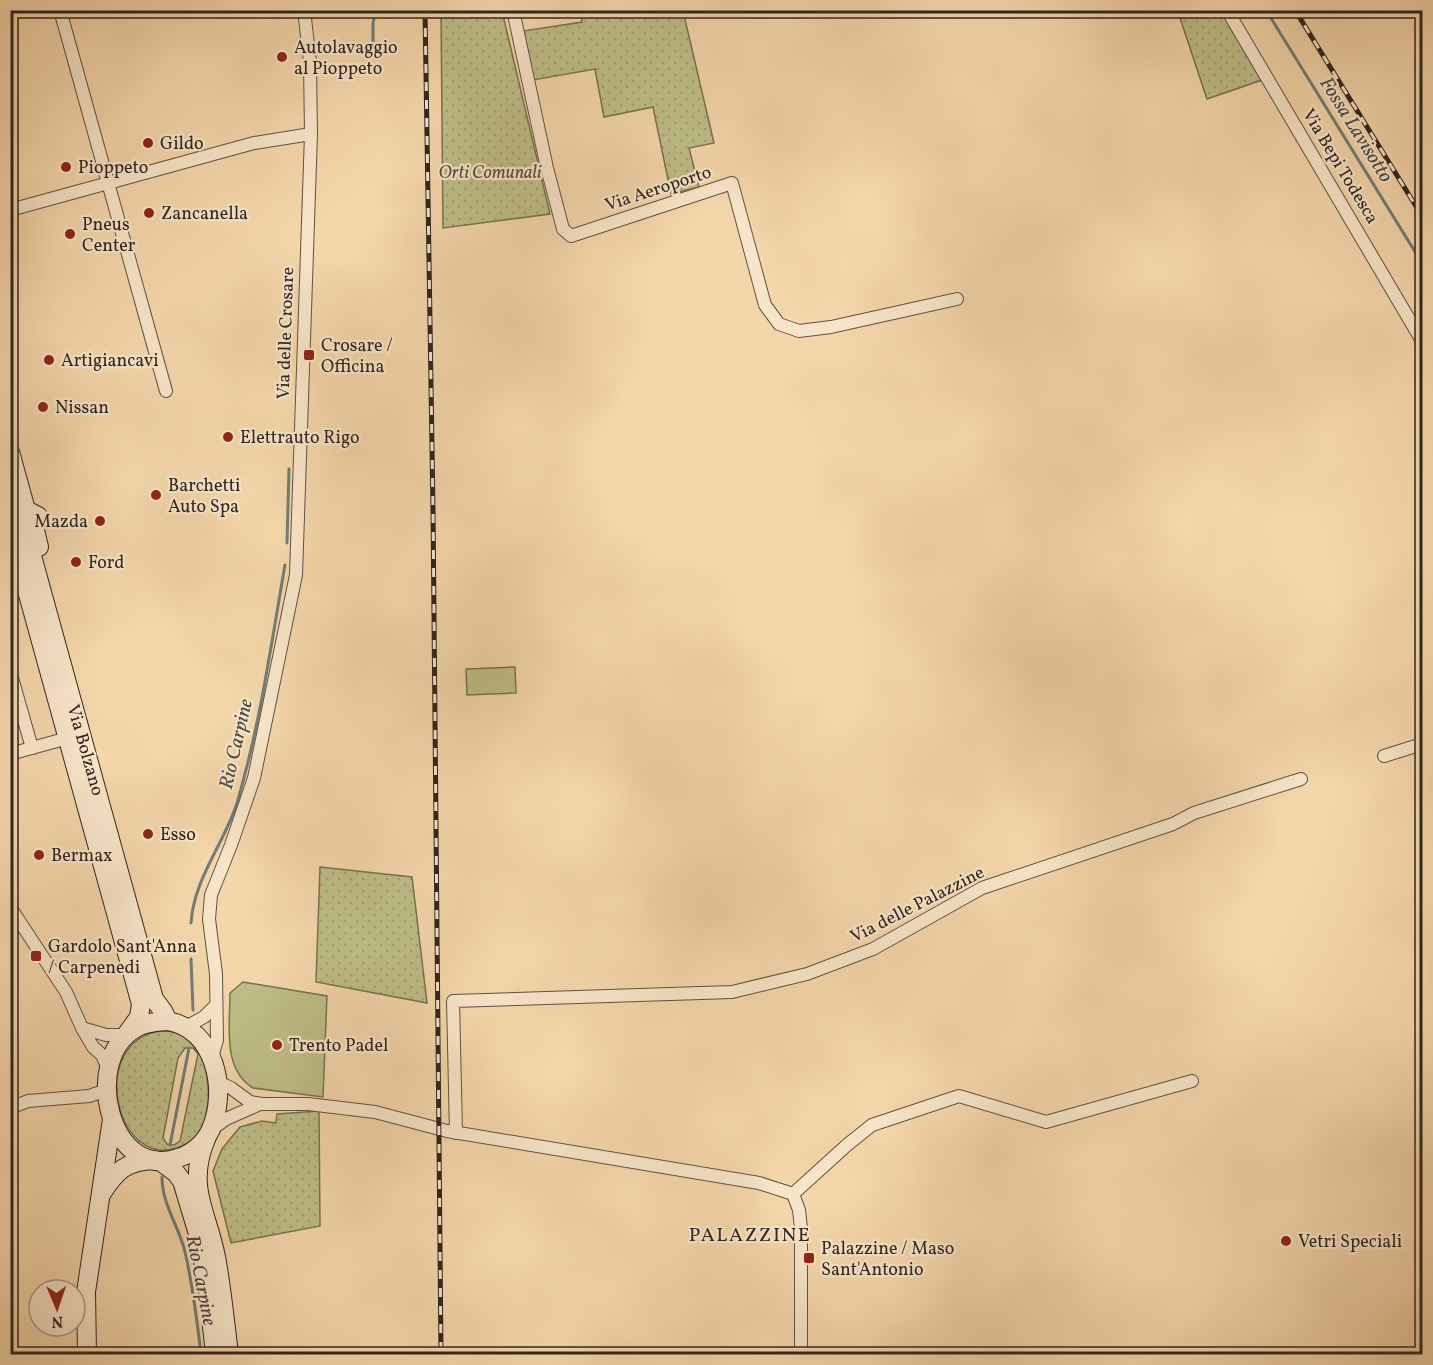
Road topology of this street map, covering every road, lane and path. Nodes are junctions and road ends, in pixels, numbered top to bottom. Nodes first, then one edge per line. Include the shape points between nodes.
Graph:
1 (60, 10) edge
2 (304, 10) edge
3 (513, 10) edge
4 (1227, 10) edge
5 (311, 134) junction
6 (108, 184) junction
7 (10, 210) edge
8 (957, 299) dead end
9 (1422, 341) edge
10 (166, 391) dead end
11 (10, 452) edge
12 (10, 476) edge
13 (11, 530) edge
14 (53, 634) junction
15 (10, 671) edge
16 (68, 738) junction
17 (1422, 744) edge
18 (32, 748) junction
19 (10, 754) edge
20 (1384, 756) dead end
21 (1301, 779) dead end
22 (100, 854) junction
23 (10, 907) edge
24 (110, 942) dead end
25 (216, 1005) junction
26 (168, 1022) junction
27 (186, 1027) junction
28 (82, 1028) junction
29 (126, 1035) junction
30 (212, 1058) junction
31 (108, 1069) junction
32 (216, 1081) junction
33 (1192, 1081) dead end
34 (107, 1090) junction
35 (90, 1096) junction
36 (261, 1104) junction
37 (10, 1108) edge
38 (111, 1114) junction
39 (456, 1132) junction
40 (209, 1133) junction
41 (158, 1160) junction
42 (792, 1194) junction
43 (99, 1197) junction
44 (87, 1354) edge
45 (215, 1354) edge
46 (229, 1354) edge
47 (801, 1354) edge

1 - 6 street
2 - 5 street, Via delle Crosare via 310,62
3 - 8 street, Via Aeroporto via 555,199 563,230 571,236 732,183 765,305 779,324 799,332
4 - 9 street, Via Bepi Todesca
5 - 6 street via 254,143
5 - 25 street, Via delle Crosare via 296,575 254,778 211,895 209,919
6 - 7 street
6 - 10 street
11 - 14 main road via 26,510 38,516 35,530 54,605
12 - 14 main road, Via Bolzano
13 - 16 main road, Via Bolzano
14 - 26 main road, Via Bolzano via 154,999
15 - 18 street
16 - 18 street
16 - 22 main road, Via Bolzano
17 - 20 street
18 - 19 street
21 - 39 street, Via delle Palazzine via 982,888 873,950 807,974 732,992 453,1001
22 - 24 main road via 97,876 112,935
22 - 29 main road, Via Bolzano via 141,1004 139,1017
23 - 28 street via 66,992
25 - 27 street
25 - 30 street, Via delle Crosare via 217,1040
26 - 27 main road
26 - 29 main road via 137,1027
27 - 30 main road via 207,1046
28 - 29 street via 106,1035
28 - 31 street
29 - 31 main road
30 - 32 main road
31 - 34 main road
32 - 36 street via 250,1102
32 - 40 main road via 218,1111
33 - 42 street via 1046,1122 959,1096 872,1125
34 - 35 street
34 - 38 main road
35 - 37 street via 28,1101
35 - 38 street
36 - 39 street via 327,1105
36 - 40 street via 226,1119
38 - 41 main road via 131,1148
38 - 43 main road
39 - 42 street via 759,1183
40 - 41 main road via 186,1156
40 - 46 main road via 198,1165 197,1188 216,1258
41 - 43 main road via 142,1160 122,1168
41 - 45 main road via 182,1181 198,1234
42 - 47 street via 801,1228
43 - 44 main road via 86,1292

